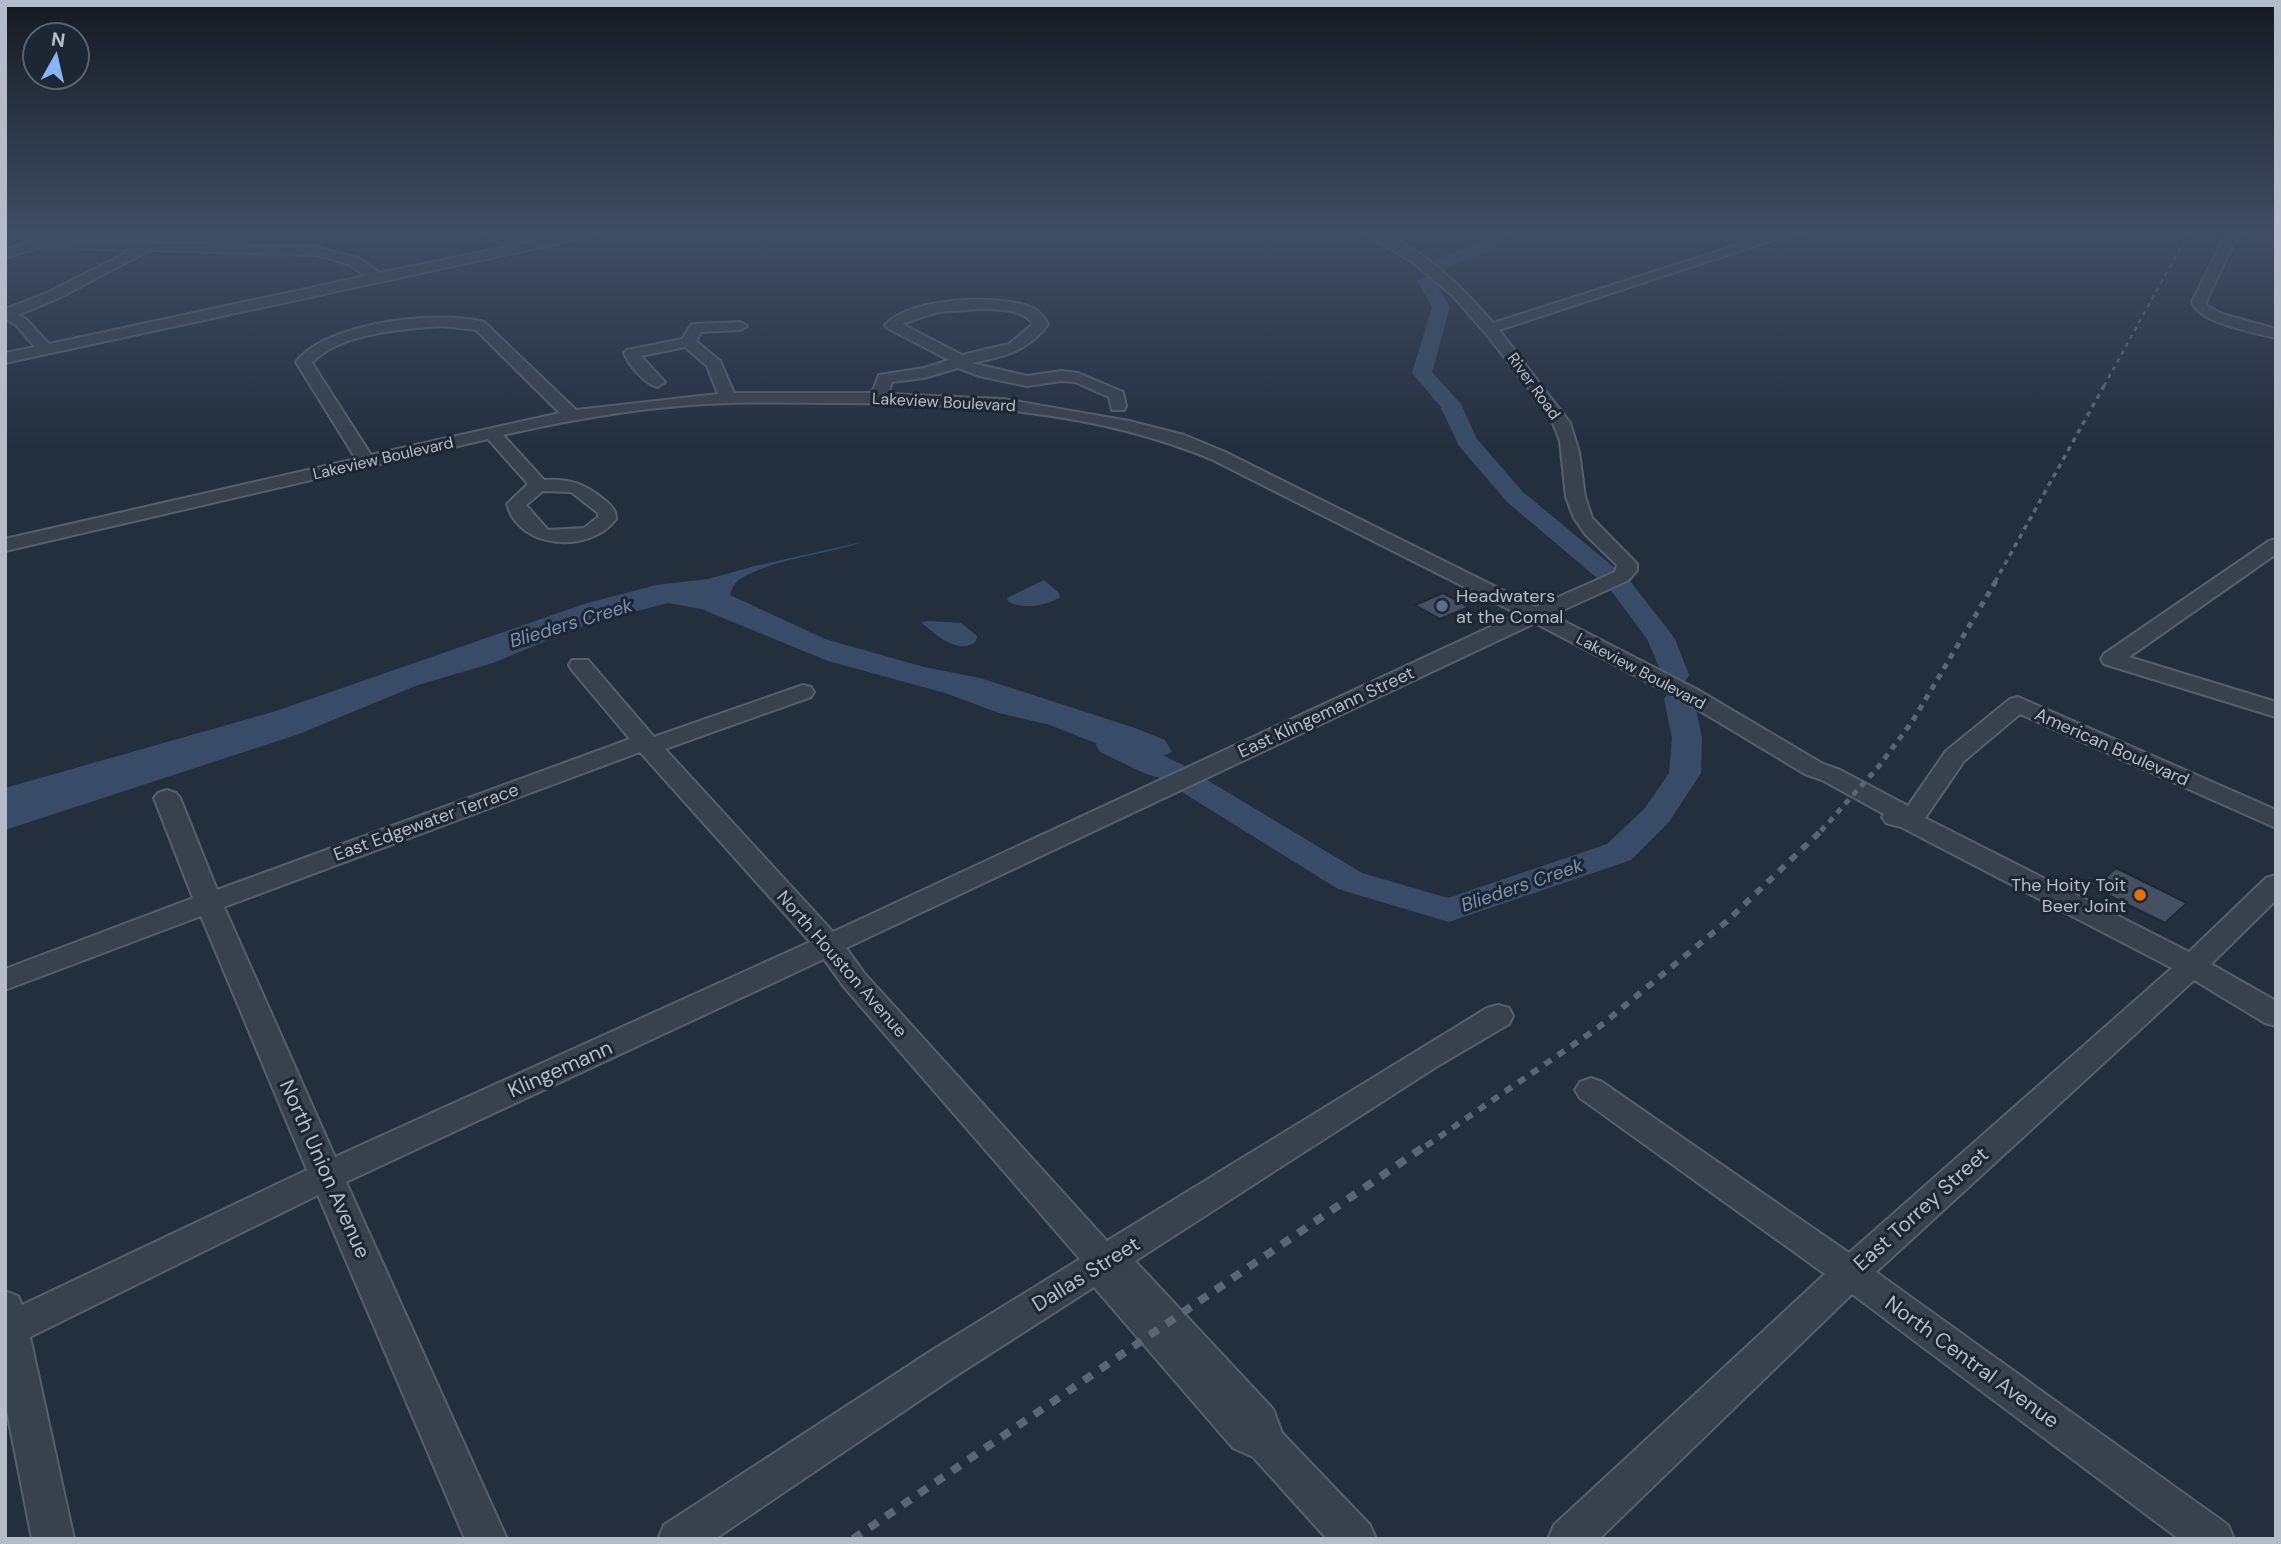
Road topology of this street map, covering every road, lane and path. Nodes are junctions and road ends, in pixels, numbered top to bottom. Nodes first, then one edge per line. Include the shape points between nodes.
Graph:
1 (34, 302) edge
2 (265, 302) edge
3 (1468, 302) edge
4 (1572, 302) edge
5 (2199, 302) edge
6 (6, 313) edge
7 (740, 326) dead end
8 (1491, 328) junction
9 (2276, 334) edge
10 (688, 342) junction
11 (45, 349) junction
12 (5, 358) edge
13 (959, 361) junction
14 (657, 382) dead end
15 (728, 398) junction
16 (877, 398) junction
17 (1118, 406) dead end
18 (572, 416) junction
19 (492, 433) junction
20 (367, 462) junction
21 (539, 486) dead end
22 (5, 545) edge
23 (2276, 545) edge
24 (1535, 615) junction
25 (580, 665) dead end
26 (803, 692) dead end
27 (2276, 709) edge
28 (647, 744) junction
29 (167, 799) dead end
30 (1117, 810) joint
31 (2276, 820) edge
32 (1910, 821) junction
33 (2276, 884) edge
34 (208, 905) junction
35 (829, 945) junction
36 (2192, 966) junction
37 (5, 979) edge
38 (2276, 1015) edge
39 (1498, 1016) dead end
40 (1591, 1090) dead end
41 (328, 1175) junction
42 (1105, 1263) junction
43 (1850, 1273) junction
44 (7, 1322) edge
45 (53, 1539) edge
46 (486, 1539) edge
47 (679, 1539) edge
48 (1355, 1539) edge
49 (1569, 1539) edge
50 (2213, 1539) edge

1 - 6 street
2 - 11 street
3 - 8 street, River Road
4 - 8 street
5 - 9 street via 2217,317
6 - 11 street via 21,321
7 - 10 street via 696,328
8 - 24 street, River Road via 1565,431 1576,501 1584,520 1627,564 1622,576
10 - 14 street via 632,353
10 - 15 street via 714,364
11 - 12 street
13 - 13 street via 1019,347 1041,324 1030,312 959,304 922,310 892,325
13 - 16 street via 885,378
13 - 17 street via 985,373 1027,381 1078,378 1117,394
15 - 16 street, Lakeview Boulevard
15 - 18 street, Lakeview Boulevard
16 - 24 street, Lakeview Boulevard via 1023,406 1178,439 1283,486
18 - 19 street, Lakeview Boulevard
18 - 20 street via 480,326 429,323 367,332 330,342 304,362
19 - 20 street, Lakeview Boulevard
19 - 21 street
20 - 22 street, Lakeview Boulevard
23 - 27 street via 2112,659
24 - 30 street, East Klingemann Street
24 - 32 street, Lakeview Boulevard via 1700,701 1853,795
25 - 28 street, North Houston Avenue
26 - 28 street, East Edgewater Terrace
28 - 34 street, East Edgewater Terrace via 390,834
28 - 35 street, North Houston Avenue
29 - 34 street, North Union Avenue
30 - 35 street, Klingemann
31 - 32 street, American Boulevard via 2018,704 1955,755
32 - 36 street, Lakeview Boulevard
33 - 36 street, East Torrey Street
34 - 37 street, East Edgewater Terrace
34 - 41 street, North Union Avenue
35 - 41 street, Klingemann
35 - 42 street, North Houston Avenue via 854,980
36 - 38 street, Lakeview Boulevard
36 - 43 street, East Torrey Street
39 - 42 street, Dallas Street
40 - 43 street, North Central Avenue
41 - 44 street, Klingemann
41 - 46 street, North Union Avenue
42 - 47 street, Dallas Street via 944,1363
42 - 48 street, North Houston Avenue via 1108,1280 1247,1435 1268,1444
43 - 49 street, East Torrey Street
43 - 50 street, North Central Avenue
44 - 45 street

